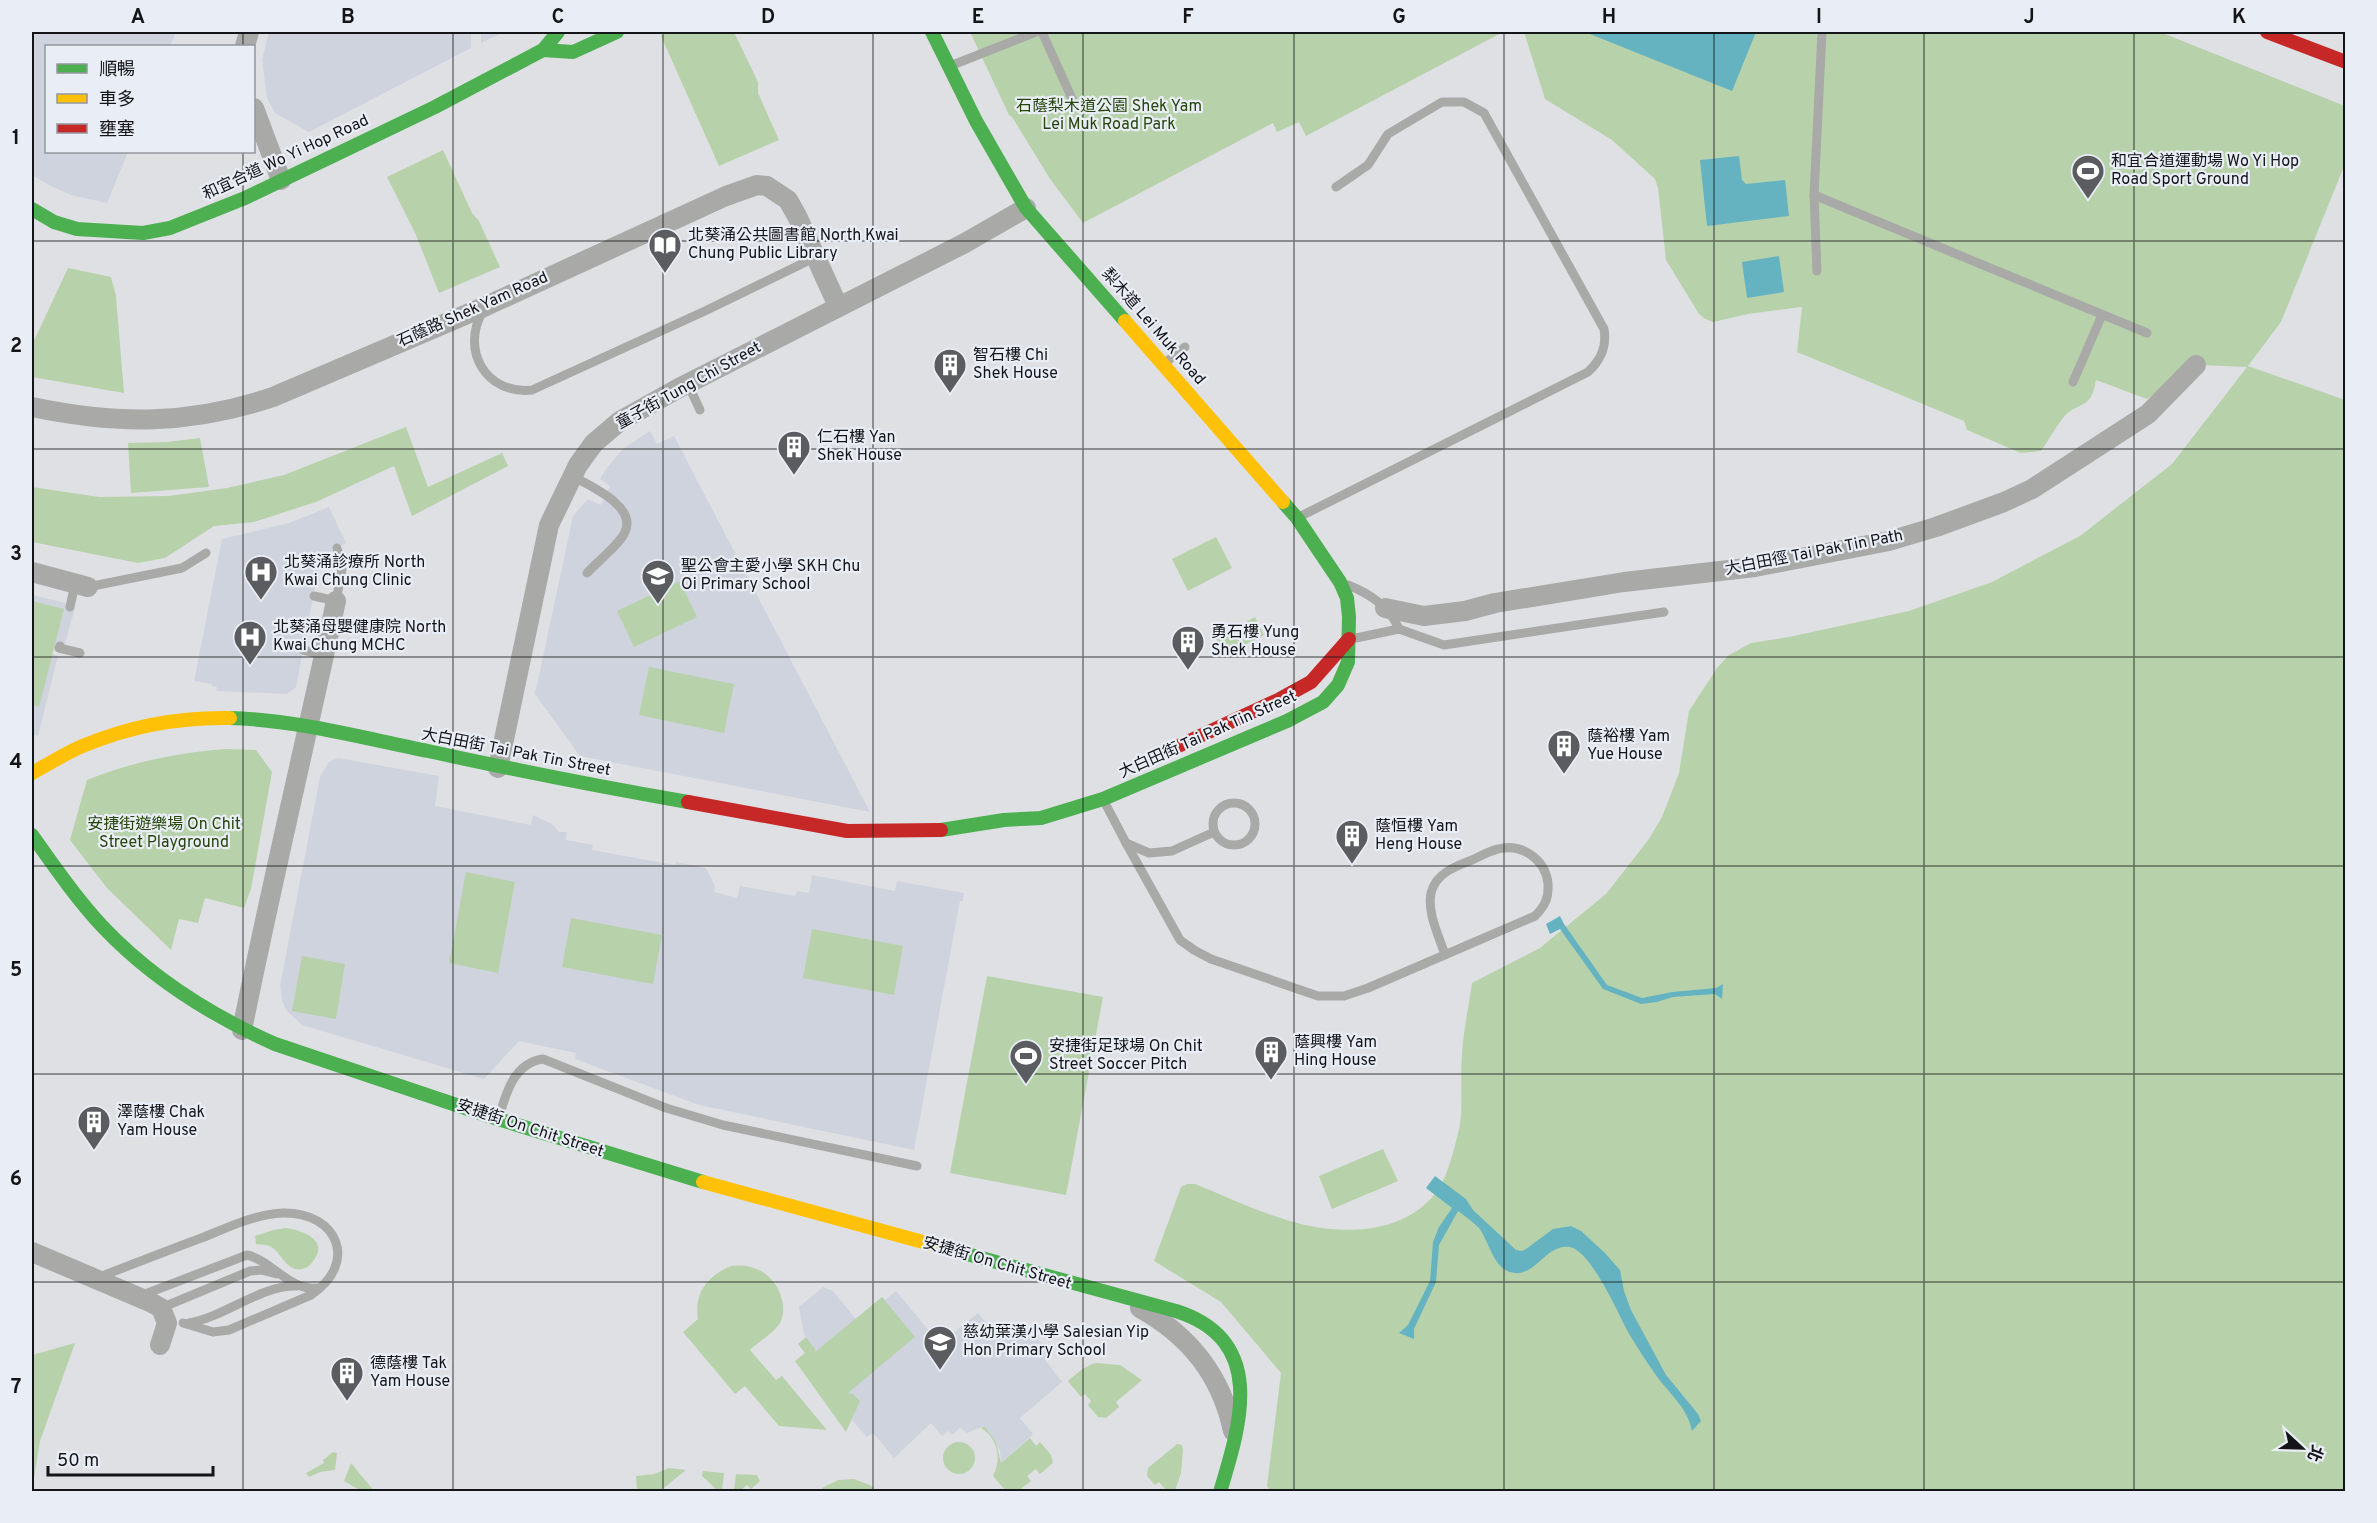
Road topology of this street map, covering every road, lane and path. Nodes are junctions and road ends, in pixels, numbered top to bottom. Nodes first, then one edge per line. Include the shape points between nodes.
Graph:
1 (558, 32) edge
2 (617, 32) edge
3 (932, 32) edge
4 (1036, 32) edge
5 (1042, 32) edge
6 (1822, 32) edge
7 (2276, 33) edge
8 (543, 50) junction
9 (2346, 62) edge
10 (948, 67) junction
11 (1074, 103) dead end
12 (255, 111) edge
13 (280, 180) junction
14 (1336, 187) dead end
15 (1814, 195) junction
16 (1026, 208) junction
17 (32, 209) edge
18 (816, 257) junction
19 (1816, 271) dead end
20 (486, 306) junction
21 (838, 306) junction
22 (2102, 315) junction
23 (2147, 333) dead end
24 (1185, 347) dead end
25 (1163, 364) junction
26 (2196, 365) dead end
27 (2073, 382) dead end
28 (688, 384) junction
29 (32, 407) edge
30 (700, 410) dead end
31 (572, 476) junction
32 (1297, 518) junction
33 (337, 548) dead end
34 (206, 553) dead end
35 (32, 572) edge
36 (587, 573) dead end
37 (1340, 582) junction
38 (81, 586) junction
39 (314, 596) dead end
40 (336, 601) junction
41 (70, 607) dead end
42 (1385, 608) junction
43 (1664, 612) dead end
44 (1398, 629) junction
45 (1349, 639) junction
46 (60, 646) dead end
47 (303, 650) dead end
48 (80, 653) dead end
49 (324, 655) junction
50 (308, 726) junction
51 (1151, 759) dead end
52 (498, 768) junction
53 (32, 773) edge
54 (1103, 799) junction
55 (1046, 802) dead end
56 (1004, 820) junction
57 (1214, 832) junction
58 (32, 835) edge
59 (1126, 843) junction
60 (1445, 955) junction
61 (242, 1030) junction
62 (498, 1119) junction
63 (917, 1166) dead end
64 (32, 1252) edge
65 (285, 1277) junction
66 (96, 1278) junction
67 (302, 1286) junction
68 (322, 1288) junction
69 (138, 1296) junction
70 (1123, 1299) junction
71 (170, 1318) junction
72 (160, 1345) dead end
73 (1235, 1440) junction
74 (1220, 1491) edge

1 - 8 street, 和宜合道 Wo Yi Hop Road
2 - 8 street via 573,52
3 - 10 street, 梨木道 Lei Muk Road
4 - 10 lane
5 - 11 lane
6 - 15 lane
7 - 9 street
8 - 13 street, 和宜合道 Wo Yi Hop Road via 435,107
10 - 16 street, 梨木道 Lei Muk Road
12 - 13 street
13 - 17 street, 和宜合道 Wo Yi Hop Road via 170,228 143,233 76,229
14 - 32 lane via 1368,165 1388,134 1442,102 1474,106 1484,113 1606,339 1597,364 1588,372
15 - 19 lane
15 - 22 lane
16 - 21 street, 童子街 Tung Chi Street
16 - 25 street, 梨木道 Lei Muk Road
18 - 20 street, 石蔭路 Shek Yam Road via 788,200 767,186 757,185
18 - 20 lane via 532,390 507,389 482,367 474,332
18 - 21 street, 石蔭路 Shek Yam Road
20 - 29 street, 石蔭路 Shek Yam Road via 273,397 215,414 133,420
21 - 28 street, 童子街 Tung Chi Street
22 - 23 lane
22 - 27 lane
24 - 25 lane
25 - 32 street, 梨木道 Lei Muk Road
26 - 42 street, 大白田徑 Tai Pak Tin Path via 2148,414 2032,489 1936,527 1889,541 1755,567 1624,582 1465,610 1424,616
28 - 30 lane
28 - 31 street, 童子街 Tung Chi Street via 620,422 594,443
31 - 36 lane via 606,495 626,513 628,523 625,534
31 - 52 street, 童子街 Tung Chi Street via 549,525
32 - 37 street, 梨木道 Lei Muk Road
33 - 40 lane via 342,569
34 - 38 lane via 182,568
35 - 38 street
37 - 42 lane, 大白田徑 Tai Pak Tin Path via 1368,593
37 - 45 street, 梨木道 Lei Muk Road via 1347,598
38 - 41 lane
39 - 40 lane
40 - 49 street
42 - 44 lane, 大白田徑 Tai Pak Tin Path
43 - 44 lane via 1444,645
44 - 45 lane
45 - 51 street, 大白田街 Tai Pak Tin Street via 1311,682
45 - 54 street, 大白田街 Tai Pak Tin Street via 1348,662 1338,685 1323,702
46 - 48 lane
47 - 49 lane
49 - 50 street
50 - 52 street, 大白田街 Tai Pak Tin Street
50 - 53 street, 大白田街 Tai Pak Tin Street via 256,719 173,721 84,745
50 - 61 street
52 - 56 street, 大白田街 Tai Pak Tin Street via 847,831 932,832
54 - 56 street, 大白田街 Tai Pak Tin Street via 1041,818
54 - 59 lane
55 - 56 street, 大白田街 Tai Pak Tin Street
57 - 57 lane via 1214,816 1226,804 1242,804 1253,816 1253,832 1242,844 1226,844
57 - 59 lane via 1172,851 1149,853
58 - 61 street, 安捷街 On Chit Street via 81,903 140,963 205,1010
59 - 60 lane via 1180,940 1211,959 1318,996 1344,996
60 - 60 lane via 1535,916 1544,907 1546,873 1528,852 1499,849 1449,869 1436,881 1430,911
61 - 62 street, 安捷街 On Chit Street
62 - 63 lane via 518,1072 533,1060 543,1059 666,1108 723,1125
62 - 70 street, 安捷街 On Chit Street via 660,1170
64 - 66 street
65 - 67 lane
65 - 69 lane via 257,1257 247,1255
65 - 71 lane via 250,1271
66 - 68 lane via 243,1222 286,1213 322,1224 336,1242 338,1263
66 - 69 street
67 - 68 lane
67 - 71 lane via 274,1290 204,1320
68 - 71 lane via 229,1330 213,1332
69 - 71 street
70 - 73 street, 安捷街 On Chit Street via 1174,1331 1206,1365 1222,1393
70 - 73 street, 安捷街 On Chit Street via 1190,1317 1210,1327 1223,1341 1241,1379
71 - 72 street
73 - 74 street, 安捷街 On Chit Street

